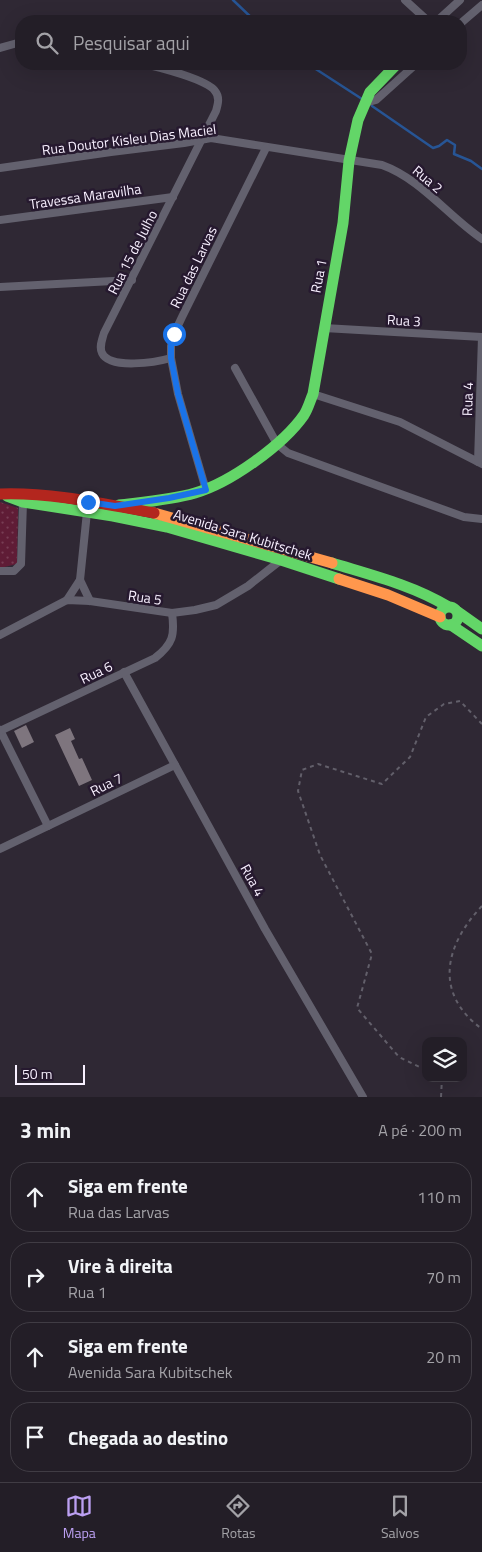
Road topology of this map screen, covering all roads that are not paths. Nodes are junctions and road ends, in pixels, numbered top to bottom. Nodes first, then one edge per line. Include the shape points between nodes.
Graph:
1 (405, 0) edge
2 (460, 0) edge
3 (482, 5) edge
4 (421, 15) edge
5 (444, 15) edge
6 (467, 18) edge
7 (15, 44) edge
8 (0, 48) edge
9 (164, 70) edge
10 (390, 70) edge
11 (409, 70) edge
12 (365, 103) junction
13 (201, 140) junction
14 (266, 148) junction
15 (349, 161) junction
16 (0, 168) edge
17 (174, 196) junction
18 (0, 220) edge
19 (482, 239) edge
20 (132, 280) junction
21 (0, 287) edge
22 (324, 328) junction
23 (482, 337) edge
24 (171, 358) junction
25 (235, 368) dead end
26 (313, 394) junction
27 (277, 444) junction
28 (480, 463) edge
29 (206, 490) junction
30 (1, 494) edge
31 (23, 502) junction
32 (115, 506) junction
33 (88, 507) junction
34 (482, 518) edge
35 (281, 560) junction
36 (0, 571) edge
37 (80, 580) junction
38 (66, 600) junction
39 (90, 601) junction
40 (447, 606) junction
41 (458, 612) junction
42 (172, 613) junction
43 (440, 617) junction
44 (451, 625) junction
45 (482, 629) edge
46 (0, 635) edge
47 (482, 646) edge
48 (124, 672) junction
49 (0, 730) edge
50 (175, 765) junction
51 (48, 826) junction
52 (0, 849) edge
53 (359, 1096) edge

1 - 4 street
2 - 5 street
3 - 6 street
7 - 8 street
9 - 13 street, Rua 15 de Julho via 198,80 215,91 218,97 216,110
10 - 12 main road, Rua 1 via 370,92
11 - 12 street via 376,100
12 - 15 main road, Rua 1
13 - 14 street, Rua Doutor Kisleu Dias Maciel via 220,138
13 - 16 street, Rua Doutor Kisleu Dias Maciel
13 - 17 street, Rua 15 de Julho
14 - 15 street, Rua Doutor Kisleu Dias Maciel
14 - 24 street, Rua das Larvas via 174,334
15 - 19 street, Rua 2 via 396,170
15 - 22 main road, Rua 1 via 343,223
17 - 18 street, Travessa Maravilha
17 - 20 street, Rua 15 de Julho
20 - 21 street
20 - 24 street, Rua 15 de Julho via 104,334 101,343 103,354 106,358 131,364
22 - 23 street, Rua 3
22 - 26 main road, Rua 1
23 - 28 street, Rua 4
24 - 29 street, Rua das Larvas
25 - 27 street
26 - 27 main road, Rua 1 via 305,413
26 - 28 street via 400,422
27 - 29 main road, Rua 1
27 - 34 street via 288,453 433,506 464,517
29 - 32 main road, Rua 1
30 - 31 main road, Avenida Sara Kubitschek
30 - 33 main road via 24,493
31 - 33 main road, Avenida Sara Kubitschek
31 - 36 street via 21,564 14,571
32 - 33 main road, Avenida Sara Kubitschek
32 - 40 main road, Avenida Sara Kubitschek via 157,514 285,549 390,581
33 - 35 main road, Avenida Sara Kubitschek
33 - 37 street
35 - 42 street, Rua 5 via 248,586 216,605
35 - 43 main road, Avenida Sara Kubitschek via 388,595
37 - 38 street
37 - 39 street
38 - 39 street, Rua 5
38 - 46 street
39 - 42 street, Rua 5
40 - 41 main road, Avenida Sara Kubitschek
40 - 43 main road
41 - 44 main road via 456,622
41 - 45 main road, Avenida Sara Kubitschek
42 - 48 street, Rua 6 via 172,639 166,649 155,658
43 - 44 main road, Avenida Sara Kubitschek via 444,624
44 - 47 main road, Avenida Sara Kubitschek
48 - 49 street, Rua 6
48 - 50 street, Rua 4
49 - 51 street
50 - 51 street, Rua 7
50 - 53 street, Rua 4
51 - 52 street

